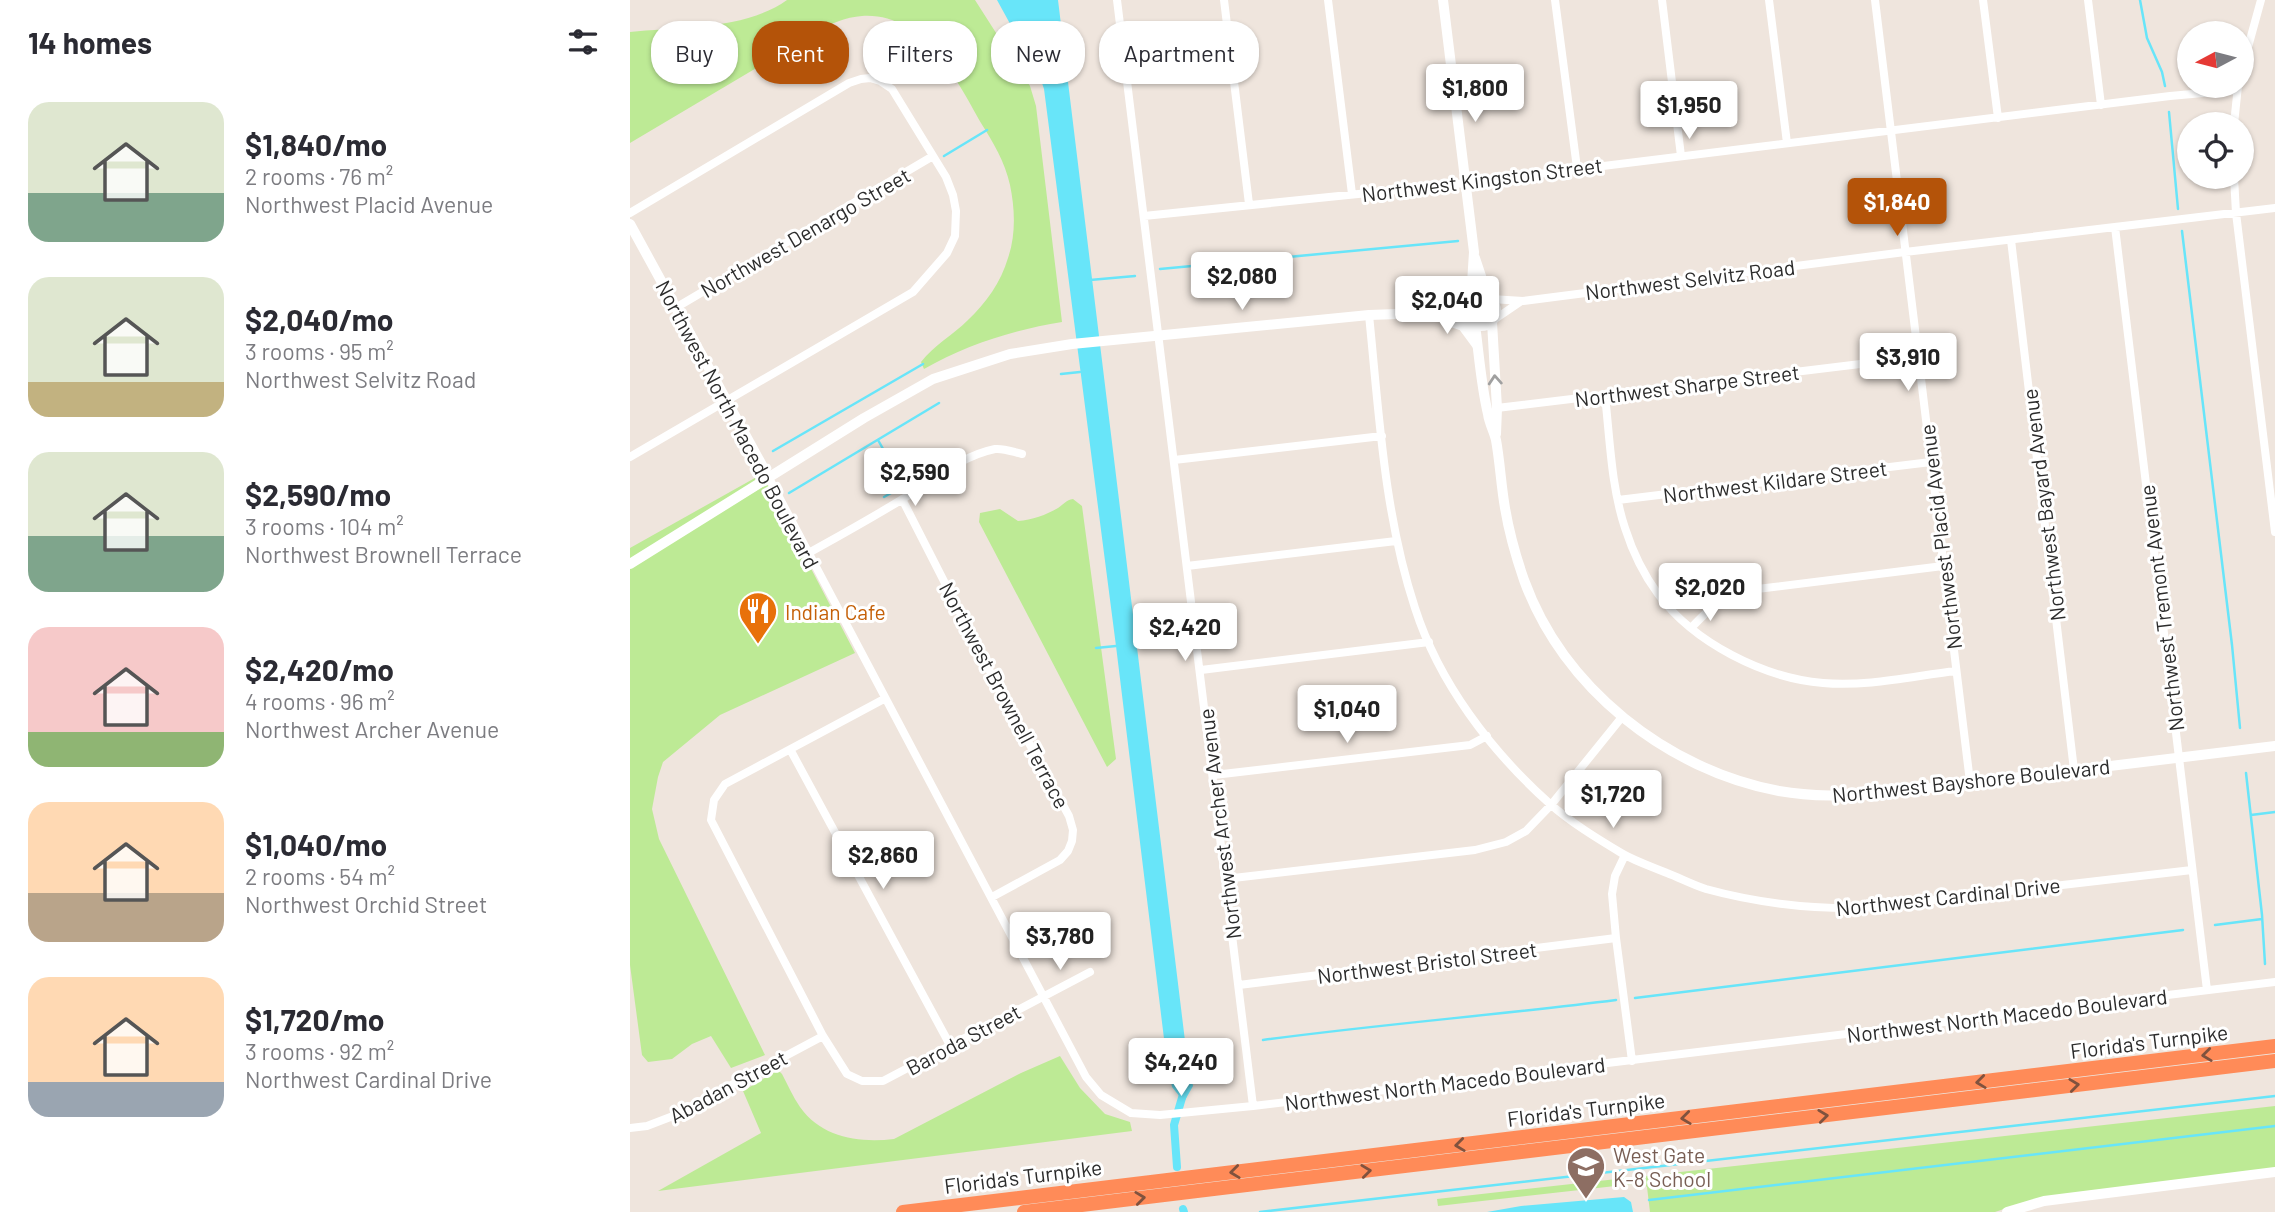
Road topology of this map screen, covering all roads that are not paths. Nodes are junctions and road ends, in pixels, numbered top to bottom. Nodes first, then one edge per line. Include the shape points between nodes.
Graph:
1 (1117, 0) edge
2 (1223, 0) edge
3 (1328, 0) edge
4 (1444, 0) edge
5 (1556, 0) edge
6 (1662, 0) edge
7 (1769, 0) edge
8 (1875, 0) edge
9 (1983, 0) edge
10 (2088, 0) edge
11 (2262, 0) edge
12 (2254, 28) edge
13 (2177, 96) edge
14 (2101, 105) junction
15 (1998, 118) junction
16 (1891, 130) junction
17 (1787, 143) junction
18 (933, 156) junction
19 (1681, 156) junction
20 (1577, 168) junction
21 (1466, 183) junction
22 (2235, 189) edge
23 (1352, 194) junction
24 (1249, 204) junction
25 (2275, 208) edge
26 (2236, 212) junction
27 (630, 213) edge
28 (1144, 216) junction
29 (630, 224) edge
30 (2115, 227) junction
31 (2011, 240) junction
32 (1905, 252) junction
33 (1474, 253) junction
34 (1470, 296) junction
35 (1490, 298) junction
36 (1523, 301) junction
37 (677, 307) junction
38 (1428, 312) junction
39 (1369, 315) junction
40 (1493, 320) junction
41 (1472, 323) junction
42 (1159, 336) junction
43 (1478, 345) junction
44 (1918, 357) junction
45 (1605, 396) junction
46 (727, 399) junction
47 (1497, 408) junction
48 (1382, 436) junction
49 (1495, 437) junction
50 (1022, 454) dead end
51 (631, 455) edge
52 (1174, 460) junction
53 (1931, 462) junction
54 (769, 478) junction
55 (902, 499) junction
56 (1618, 500) junction
57 (2275, 532) edge
58 (1396, 541) junction
59 (807, 554) junction
60 (630, 564) edge
61 (1187, 566) junction
62 (1943, 566) junction
63 (1692, 627) junction
64 (1429, 642) junction
65 (1201, 670) junction
66 (1956, 671) junction
67 (884, 699) junction
68 (1622, 717) junction
69 (1486, 736) junction
70 (2275, 746) edge
71 (791, 751) junction
72 (2179, 757) junction
73 (2074, 770) junction
74 (1213, 775) junction
75 (1970, 782) junction
76 (1551, 805) junction
77 (1625, 855) junction
78 (2192, 870) junction
79 (1226, 879) junction
80 (992, 897) junction
81 (1616, 939) junction
82 (1090, 972) dead end
83 (2275, 982) edge
84 (1239, 985) junction
85 (2207, 990) junction
86 (1044, 997) junction
87 (823, 1036) junction
88 (950, 1045) junction
89 (2275, 1046) edge
90 (1632, 1061) junction
91 (2275, 1061) edge
92 (1253, 1106) junction
93 (630, 1128) edge
94 (2275, 1172) edge
95 (902, 1212) edge
96 (1024, 1212) edge
97 (2007, 1212) edge

1 - 28 street, Northwest Archer Avenue
2 - 24 street
3 - 23 street
4 - 21 main road
5 - 20 street
6 - 19 street
7 - 17 street
8 - 16 street, Northwest Placid Avenue
9 - 15 street
10 - 14 street
11 - 12 street
13 - 14 street, Northwest Kingston Street
14 - 15 street, Northwest Kingston Street
15 - 16 street, Northwest Kingston Street
16 - 17 street, Northwest Kingston Street
16 - 32 street, Northwest Placid Avenue
17 - 19 street, Northwest Kingston Street
18 - 27 street via 892,89 876,79 860,79
18 - 37 street, Northwest Denargo Street
18 - 46 street via 950,187 956,211 955,236 947,253 913,292
19 - 20 street, Northwest Kingston Street
20 - 21 street, Northwest Kingston Street
21 - 23 street, Northwest Kingston Street
21 - 33 main road
22 - 26 street
23 - 24 street, Northwest Kingston Street
24 - 28 street, Northwest Kingston Street
25 - 26 street, Northwest Selvitz Road
26 - 30 street, Northwest Selvitz Road
26 - 57 street
28 - 42 street, Northwest Archer Avenue
29 - 37 street, Northwest North Macedo Boulevard
30 - 31 street, Northwest Selvitz Road
30 - 72 street, Northwest Tremont Avenue
31 - 32 street, Northwest Selvitz Road
31 - 73 street, Northwest Bayard Avenue
32 - 36 street, Northwest Selvitz Road
32 - 44 street, Northwest Placid Avenue
33 - 34 main road
33 - 35 main road
34 - 35 main road
34 - 38 street
34 - 41 main road via 1466,313
35 - 36 street, Northwest Selvitz Road
35 - 40 main road via 1497,310
36 - 40 street, Northwest Selvitz Road
37 - 46 street, Northwest North Macedo Boulevard
38 - 39 street
38 - 41 street via 1460,316
38 - 43 street via 1463,326
39 - 42 street
39 - 48 street, Northwest Cardinal Drive
40 - 41 main road via 1485,326
47 -> 40 main road, Northwest Bayshore Boulevard
41 - 43 main road, Northwest Bayshore Boulevard
42 - 52 street, Northwest Archer Avenue
42 - 54 street via 1010,354 933,379
43 - 49 main road, Northwest Bayshore Boulevard via 1487,414
44 - 45 street, Northwest Sharpe Street
44 - 53 street, Northwest Placid Avenue
45 - 47 street, Northwest Sharpe Street
45 - 56 street
46 - 51 street
46 - 54 street, Northwest North Macedo Boulevard
47 - 49 main road, Northwest Bayshore Boulevard
48 - 52 street
48 - 58 street, Northwest Cardinal Drive
49 - 68 main road, Northwest Bayshore Boulevard via 1505,510 1525,582 1553,639
50 - 55 street via 1000,448 985,452 942,472
52 - 61 street, Northwest Archer Avenue
53 - 56 street, Northwest Kildare Street
53 - 62 street, Northwest Placid Avenue
54 - 59 street, Northwest North Macedo Boulevard
54 - 60 street
55 - 59 street
55 - 80 street, Northwest Brownell Terrace via 1072,824 1072,841 1060,860
56 - 63 street via 1624,527 1658,594
58 - 61 street
58 - 64 street, Northwest Cardinal Drive
59 - 67 street, Northwest North Macedo Boulevard
61 - 65 street, Northwest Archer Avenue
62 - 63 street via 1749,590 1713,605
62 - 66 street, Northwest Placid Avenue
63 - 66 street via 1739,659 1782,676 1823,683
64 - 65 street
64 - 69 street, Northwest Cardinal Drive
65 - 74 street, Northwest Archer Avenue
66 - 75 street, Northwest Placid Avenue
67 - 71 street
67 - 80 street, Northwest North Macedo Boulevard
68 - 75 main road, Northwest Bayshore Boulevard via 1680,756 1714,772 1779,791 1813,796 1880,794
68 - 76 street
69 - 74 street via 1470,744
69 - 76 street, Northwest Cardinal Drive
70 - 72 main road, Northwest Bayshore Boulevard
71 - 87 street via 725,784 714,800 711,820
71 - 88 street
72 - 73 main road, Northwest Bayshore Boulevard
72 - 78 street, Northwest Tremont Avenue
73 - 75 main road, Northwest Bayshore Boulevard
74 - 79 street, Northwest Archer Avenue
76 - 77 street, Northwest Cardinal Drive
76 - 79 street via 1526,831 1475,850
77 - 78 street, Northwest Cardinal Drive via 1705,888 1775,903 1830,908 1864,908
77 - 81 street via 1612,894
78 - 85 street, Northwest Tremont Avenue
79 - 84 street, Northwest Archer Avenue
80 - 86 street, Northwest North Macedo Boulevard
81 - 84 street, Northwest Bristol Street
81 - 90 street
82 - 86 street, Baroda Street
83 - 85 street, Northwest North Macedo Boulevard
84 - 92 street, Northwest Archer Avenue
85 - 90 street, Northwest North Macedo Boulevard
86 - 88 street, Baroda Street
86 - 92 street, Northwest North Macedo Boulevard via 1086,1077 1101,1095 1131,1113 1160,1115
87 - 88 street, Baroda Street via 847,1074 862,1081 883,1081
87 - 93 street, Abadan Street via 673,1116
89 -> 95 highway, Florida's Turnpike
90 - 92 street, Northwest North Macedo Boulevard
96 -> 91 highway, Florida's Turnpike
94 - 97 street via 2044,1201

